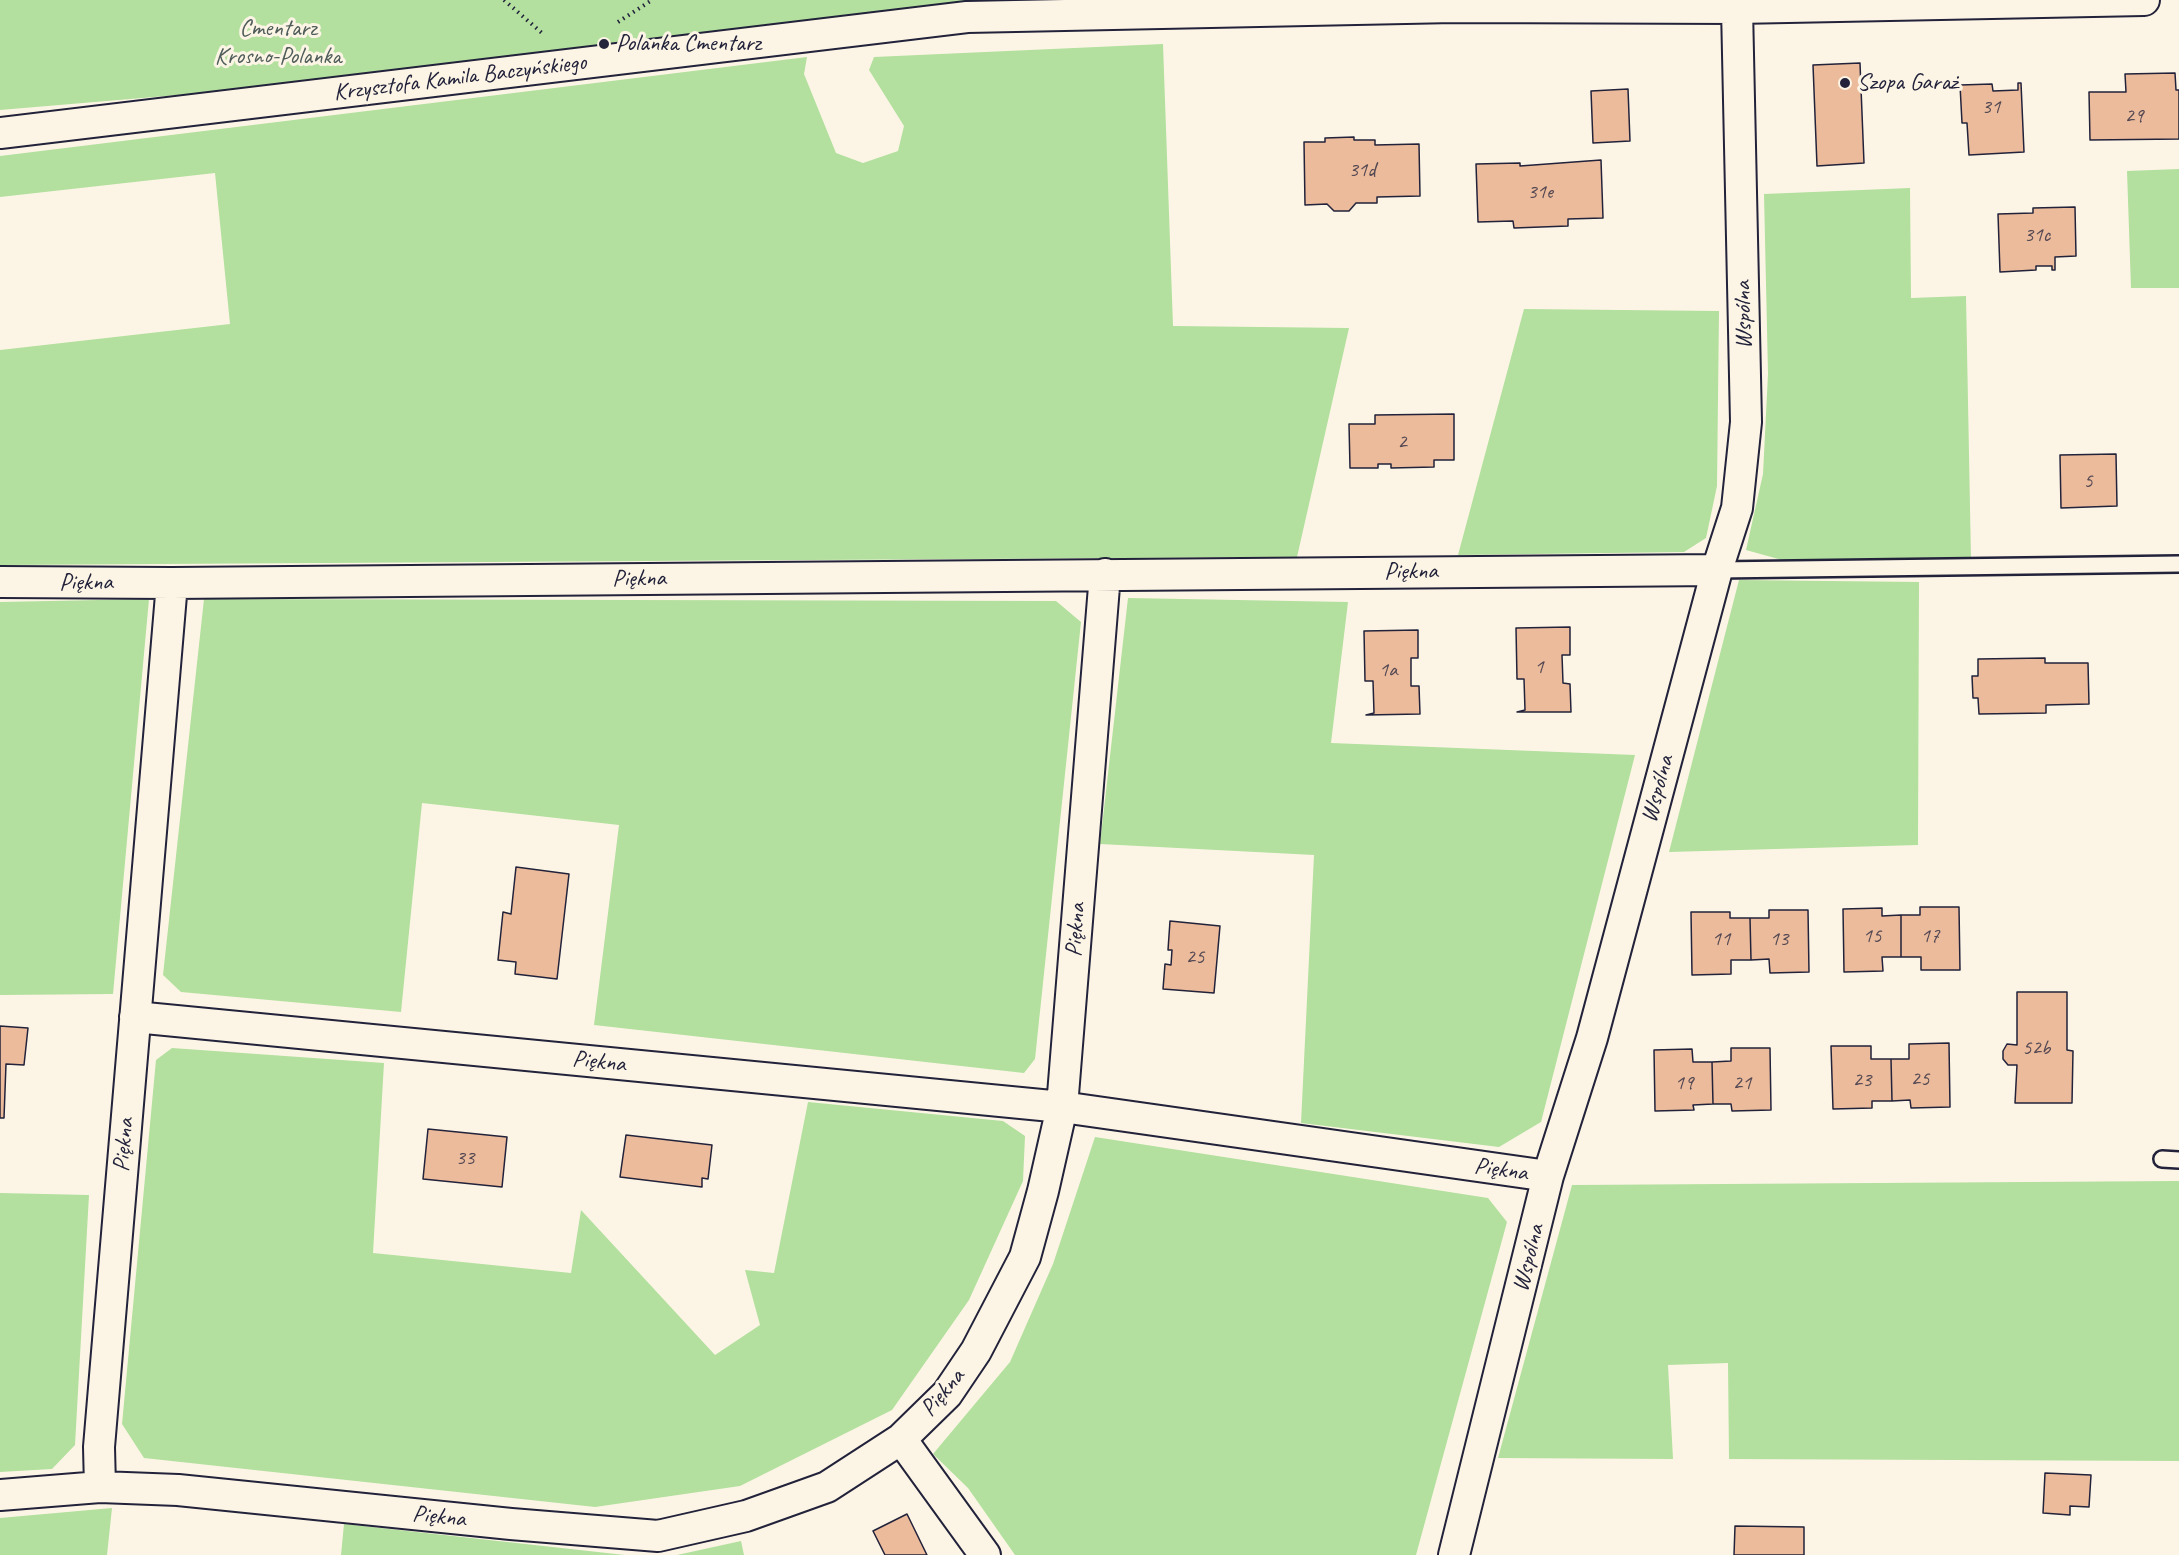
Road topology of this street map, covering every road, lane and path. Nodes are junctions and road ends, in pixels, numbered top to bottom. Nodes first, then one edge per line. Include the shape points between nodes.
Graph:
1 (504, 0) edge
2 (652, 0) edge
3 (2144, 0) edge
4 (1737, 8) junction
5 (611, 23) dead end
6 (545, 37) dead end
7 (0, 133) edge
8 (2179, 564) edge
9 (1717, 570) junction
10 (1105, 574) junction
11 (0, 582) edge
12 (172, 583) junction
13 (135, 1017) junction
14 (1062, 1107) junction
15 (2162, 1160) dead end
16 (2179, 1160) edge
17 (1548, 1176) junction
18 (902, 1439) junction
19 (100, 1487) junction
20 (0, 1495) edge
21 (985, 1555) edge
22 (1454, 1555) edge

1 - 6 path
2 - 5 path via 622,21
3 - 4 street, Krzysztofa Kamila Baczyńskiego
4 - 7 street, Krzysztofa Kamila Baczyńskiego via 1536,6 967,17
4 - 9 street, Wspólna via 1746,422 1737,508
8 - 9 lane
9 - 10 street, Piękna
9 - 17 street, Wspólna via 1592,1038
10 - 12 street, Piękna
10 - 14 street, Piękna
11 - 12 street, Piękna
12 - 13 street, Piękna
13 - 14 street, Piękna
13 - 19 street, Piękna via 99,1447
14 - 17 street, Piękna
14 - 18 street, Piękna via 1025,1257 976,1351 947,1394
15 - 16 lane
17 - 22 street, Wspólna
18 - 19 street, Piękna via 827,1487 746,1516 658,1536 178,1490
18 - 21 street, Piękna
19 - 20 street, Piękna

